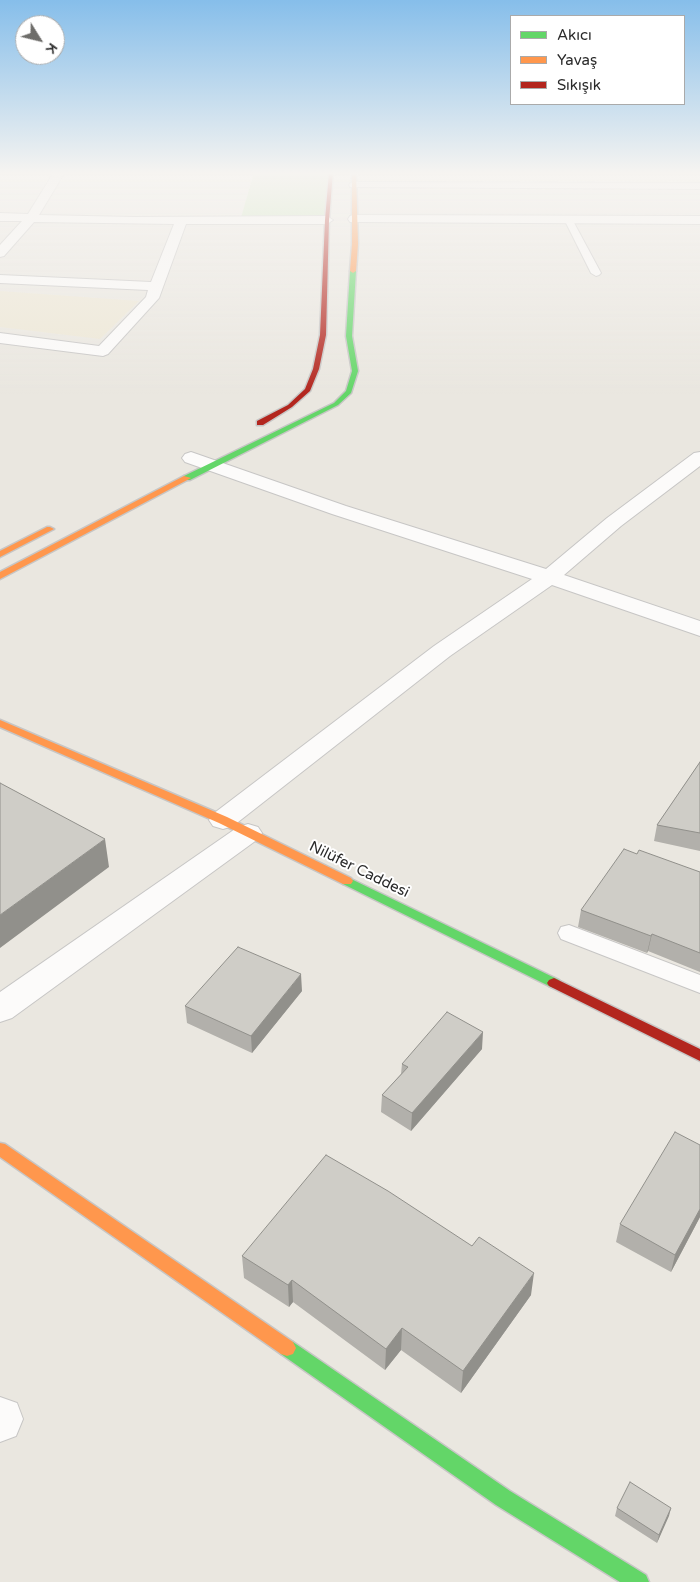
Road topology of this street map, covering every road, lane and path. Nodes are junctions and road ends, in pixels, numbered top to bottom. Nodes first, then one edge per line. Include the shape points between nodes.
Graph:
1 (171, 246) edge
2 (326, 246) edge
3 (354, 246) edge
4 (582, 246) edge
5 (596, 273) dead end
6 (0, 279) edge
7 (156, 286) junction
8 (0, 338) edge
9 (251, 428) dead end
10 (700, 457) edge
11 (197, 459) junction
12 (62, 523) dead end
13 (0, 554) edge
14 (0, 576) edge
15 (549, 577) junction
16 (700, 629) edge
17 (0, 723) edge
18 (236, 826) junction
19 (569, 933) dead end
20 (700, 984) edge
21 (0, 1009) edge
22 (700, 1055) edge
23 (0, 1149) edge
24 (639, 1582) edge

1 - 7 street
2 - 9 main road via 323,335 308,390 290,406
3 - 11 main road via 349,336 355,371 349,392 336,404
4 - 5 lane
6 - 7 street
7 - 8 street via 152,298 103,351
10 - 15 street via 614,522
11 - 14 main road
11 - 15 street via 338,510
12 - 13 main road
15 - 16 street
15 - 18 street via 442,651
17 - 18 main road, Nilüfer Caddesi
18 - 21 street
18 - 22 main road, Nilüfer Caddesi
19 - 20 lane
23 - 24 main road via 503,1498

